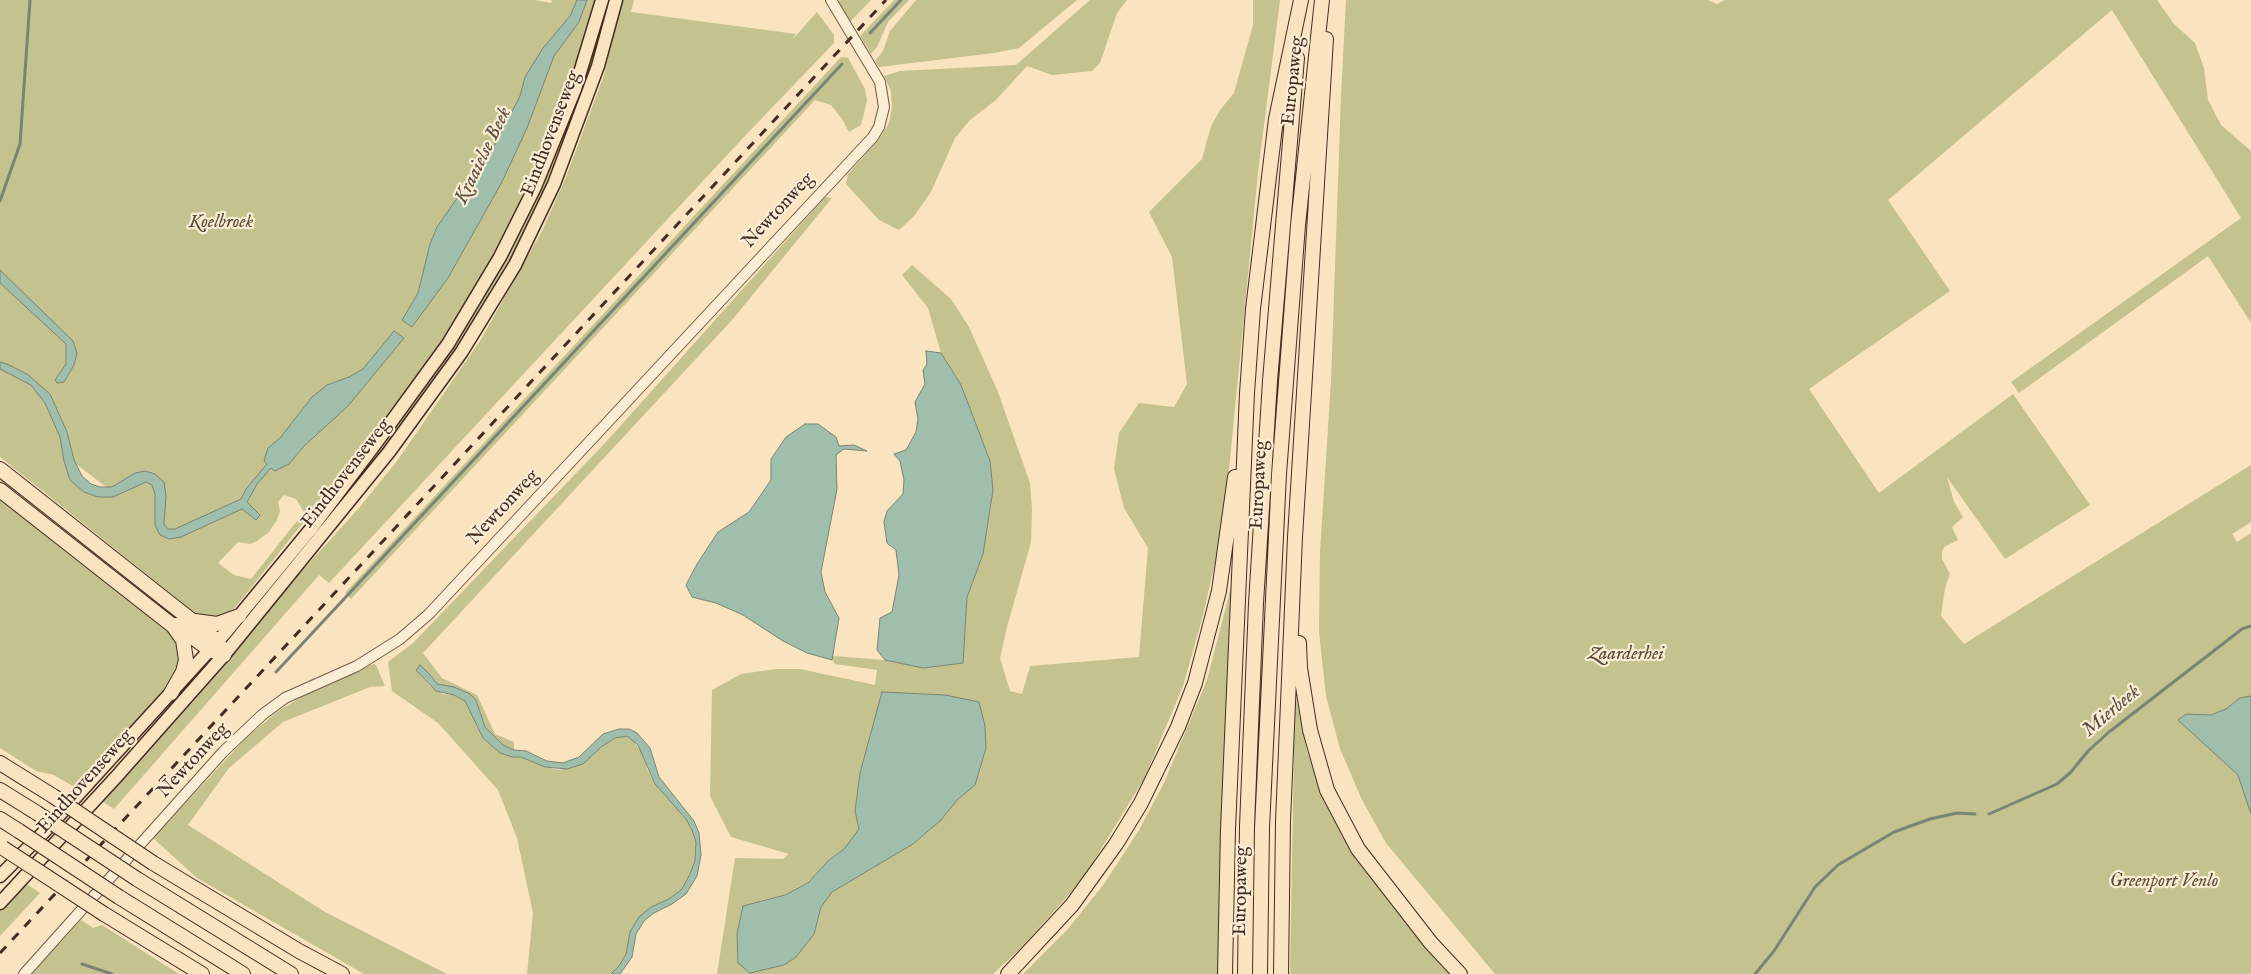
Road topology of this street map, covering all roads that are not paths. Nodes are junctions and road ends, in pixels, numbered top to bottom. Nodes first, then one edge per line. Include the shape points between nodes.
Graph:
1 (602, 0) edge
2 (616, 0) edge
3 (831, 0) edge
4 (1301, 0) edge
5 (1322, 0) edge
6 (1329, 0) edge
7 (1247, 393) junction
8 (0, 469) edge
9 (0, 490) edge
10 (1295, 538) junction
11 (239, 616) junction
12 (161, 617) junction
13 (192, 620) junction
14 (214, 646) junction
15 (224, 654) junction
16 (171, 692) junction
17 (0, 763) edge
18 (0, 790) edge
19 (0, 820) edge
20 (1, 847) edge
21 (0, 876) edge
22 (0, 903) edge
23 (24, 974) edge
24 (202, 974) edge
25 (243, 974) edge
26 (291, 974) edge
27 (342, 974) edge
28 (1008, 974) edge
29 (1225, 974) edge
30 (1245, 974) edge
31 (1260, 974) edge
32 (1281, 974) edge
33 (1460, 974) edge

1 - 11 main road, Eindhovenseweg via 555,142 518,224 481,290 403,408
2 - 15 main road, Eindhovenseweg via 598,66 566,155 534,231 496,298 451,368 389,452
3 - 23 street, Newtonweg via 880,82 884,106 873,137 429,614 400,639 370,658 285,698 262,715 223,752
4 - 7 highway via 1276,119 1253,309
4 - 30 highway, Europaweg via 1270,380 1256,603
5 - 31 highway, Europaweg via 1298,225 1279,474 1262,828
6 - 10 highway
7 - 28 highway via 1220,591 1195,683 1178,727 1141,803 1116,844 1072,905
7 - 29 highway
8 - 13 highway
9 - 12 highway
10 - 32 highway via 1283,821
10 - 33 highway via 1300,668 1310,730 1327,790 1358,849 1431,943
11 - 13 highway via 213,625
11 - 14 main road, Eindhovenseweg
12 - 14 highway
12 - 16 highway via 180,635 186,650 184,669
13 - 14 highway
14 - 15 highway
14 - 16 main road, Eindhovenseweg
15 - 22 main road, Eindhovenseweg
16 - 21 main road, Eindhovenseweg
17 - 27 highway, bridge via 153,863
18 - 26 highway, bridge via 136,879
19 - 25 highway, bridge
20 - 24 highway, bridge

